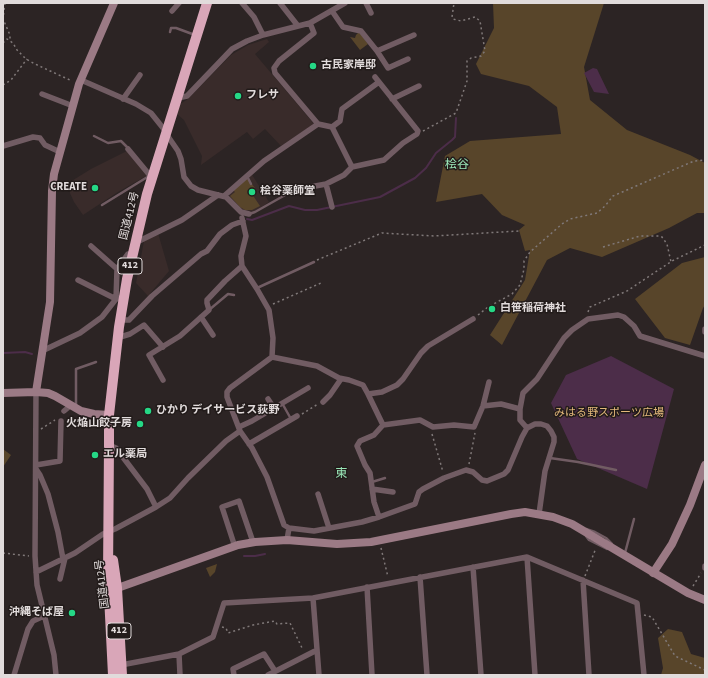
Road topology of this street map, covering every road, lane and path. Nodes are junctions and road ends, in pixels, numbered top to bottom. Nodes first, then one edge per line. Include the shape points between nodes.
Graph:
1 (6, 3) edge
2 (114, 3) edge
3 (178, 3) edge
4 (207, 3) edge
5 (242, 3) edge
6 (280, 3) edge
7 (345, 3) edge
8 (366, 3) edge
9 (454, 3) edge
10 (172, 11) dead end
11 (332, 11) junction
12 (371, 13) dead end
13 (310, 23) junction
14 (298, 26) junction
15 (170, 32) dead end
16 (410, 34) dead end
17 (263, 35) junction
18 (197, 36) junction
19 (10, 41) junction
20 (3, 43) edge
21 (377, 51) junction
22 (27, 59) junction
23 (406, 62) dead end
24 (140, 75) dead end
25 (80, 82) junction
26 (3, 86) edge
27 (419, 86) dead end
28 (42, 94) dead end
29 (178, 98) junction
30 (123, 99) junction
31 (392, 99) junction
32 (73, 106) junction
33 (318, 124) junction
34 (332, 127) junction
35 (418, 132) junction
36 (167, 133) junction
37 (94, 136) dead end
38 (3, 146) edge
39 (128, 149) joint
40 (60, 152) junction
41 (705, 160) edge
42 (352, 167) junction
43 (246, 176) junction
44 (151, 177) junction
45 (250, 184) dead end
46 (326, 184) junction
47 (294, 190) joint
48 (218, 195) junction
49 (224, 196) junction
50 (102, 205) dead end
51 (332, 207) dead end
52 (241, 212) junction
53 (248, 214) joint
54 (243, 221) junction
55 (519, 231) dead end
56 (135, 243) junction
57 (705, 245) edge
58 (91, 246) dead end
59 (603, 247) dead end
60 (133, 254) junction
61 (314, 262) joint
62 (671, 262) junction
63 (242, 266) junction
64 (117, 269) junction
65 (78, 280) dead end
66 (321, 283) dead end
67 (257, 288) junction
68 (234, 295) dead end
69 (119, 299) junction
70 (267, 307) junction
71 (209, 310) junction
72 (201, 317) junction
73 (473, 319) joint
74 (120, 320) junction
75 (583, 323) junction
76 (214, 335) dead end
77 (117, 338) junction
78 (163, 347) junction
79 (42, 351) junction
80 (705, 356) edge
81 (272, 357) junction
82 (96, 362) dead end
83 (341, 379) junction
84 (163, 380) dead end
85 (489, 382) dead end
86 (308, 388) dead end
87 (36, 392) junction
88 (3, 393) edge
89 (368, 394) junction
90 (268, 399) dead end
91 (323, 402) joint
92 (282, 403) junction
93 (483, 406) junction
94 (70, 408) junction
95 (274, 408) junction
96 (520, 409) junction
97 (110, 415) junction
98 (294, 418) junction
99 (62, 421) dead end
100 (430, 425) junction
101 (383, 426) junction
102 (474, 427) junction
103 (526, 428) junction
104 (239, 429) junction
105 (36, 431) junction
106 (249, 444) junction
107 (108, 445) junction
108 (549, 458) junction
109 (705, 464) edge
110 (36, 467) junction
111 (468, 470) junction
112 (616, 470) dead end
113 (704, 474) edge
114 (385, 478) dead end
115 (444, 478) junction
116 (372, 486) junction
117 (393, 492) dead end
118 (318, 494) dead end
119 (156, 507) junction
120 (539, 514) junction
121 (379, 517) junction
122 (634, 519) dead end
123 (290, 528) junction
124 (329, 528) junction
125 (109, 534) junction
126 (287, 540) junction
127 (253, 542) junction
128 (380, 546) dead end
129 (234, 547) junction
130 (596, 548) dead end
131 (3, 553) edge
132 (624, 555) junction
133 (35, 556) junction
134 (527, 557) junction
135 (64, 558) junction
136 (473, 567) junction
137 (705, 567) edge
138 (36, 572) junction
139 (653, 573) junction
140 (420, 577) junction
141 (60, 579) dead end
142 (583, 580) junction
143 (389, 583) junction
144 (367, 587) junction
145 (113, 589) junction
146 (688, 593) junction
147 (314, 598) junction
148 (705, 600) edge
149 (638, 613) junction
150 (44, 616) junction
151 (217, 625) junction
152 (317, 650) junction
153 (179, 654) junction
154 (306, 655) junction
155 (122, 670) edge
156 (705, 670) edge
157 (275, 671) junction
158 (14, 675) edge
159 (56, 675) edge
160 (113, 675) edge
161 (180, 675) edge
162 (234, 675) edge
163 (268, 675) edge
164 (319, 675) edge
165 (372, 675) edge
166 (426, 675) edge
167 (481, 675) edge
168 (535, 675) edge
169 (589, 675) edge
170 (644, 675) edge

1 - 19 path via 3,19
2 - 25 street
3 - 10 street
4 - 18 highway, 国道412号 / 412
5 - 17 street via 254,17
6 - 14 street
7 - 11 street
8 - 12 street
9 - 35 path via 453,19 461,21 475,17 480,21 485,51 481,56 467,61 467,81 456,113
11 - 13 street
11 - 21 street via 343,27 353,32 361,31
13 - 14 street
13 - 33 street via 314,33 274,68 275,73
14 - 17 street
15 - 18 lane via 171,28 176,28
16 - 21 street
17 - 29 street via 232,49 187,96
18 - 29 highway, 国道412号 / 412
19 - 20 path via 7,39
19 - 22 path
21 - 23 street via 388,68
22 - 25 path
22 - 26 path
24 - 30 street
25 - 30 street
25 - 32 street
27 - 31 street via 412,87
28 - 32 street
29 - 36 highway, 国道412号 / 412
30 - 36 street via 150,113
31 - 34 street via 377,79 348,102 342,109 340,120
31 - 35 street
32 - 40 street
33 - 34 street
33 - 43 street
34 - 42 street
35 - 42 street via 384,160
36 - 44 highway, 国道412号 / 412
36 - 48 street via 178,151 188,183 198,190
37 - 39 lane via 108,143 121,141
38 - 40 street via 33,136
39 - 44 street
40 - 79 street via 52,191 50,302
41 - 73 path via 694,161 613,196 597,213 574,218 562,224 530,252 524,261 520,285 512,294 488,307
42 - 46 street via 344,175
43 - 45 lane
43 - 49 street
44 - 50 lane
44 - 56 highway, 国道412号 / 412
46 - 47 street
46 - 51 street
47 - 53 lane
48 - 49 street
48 - 56 street via 182,220
49 - 52 street
52 - 53 street
52 - 54 street
54 - 63 street via 246,236 241,256
54 - 74 street via 232,224 220,234 207,251 152,296 129,320
55 - 61 path via 434,236 382,233
56 - 60 highway, 国道412号 / 412
57 - 62 path
58 - 64 street
59 - 62 path via 640,236 660,236 667,244
60 - 64 street via 128,254
60 - 69 highway, 国道412号 / 412
61 - 67 lane
62 - 75 path via 627,291 590,307
63 - 67 street
63 - 71 street via 207,300
64 - 69 street
65 - 69 street
66 - 70 path
67 - 70 street
68 - 71 lane via 228,294
69 - 74 highway, 国道412号 / 412
69 - 79 street via 91,326
70 - 81 street
71 - 72 street
72 - 76 street
72 - 78 street
73 - 89 street via 428,346 397,385 382,392
74 - 77 highway, 国道412号 / 412
75 - 80 street via 588,319 618,315 628,319 640,336
75 - 96 street via 564,338 537,379 524,393
77 - 78 street via 130,334 144,325
77 - 97 highway, 国道412号 / 412
78 - 84 street via 148,356
79 - 87 street
81 - 83 street via 317,366
81 - 104 street via 227,392
82 - 94 lane via 76,369 76,405
83 - 89 street via 363,385
83 - 91 street
85 - 93 street
86 - 92 street
87 - 88 street
87 - 94 street via 55,396
87 - 105 street
89 - 101 street
90 - 95 street
91 - 98 path
92 - 95 street
92 - 98 lane
93 - 96 street via 501,404
93 - 102 street
94 - 97 street via 81,412
94 - 105 path
95 - 104 street
96 - 103 street via 520,420
97 - 107 highway, 国道412号 / 412
98 - 106 street
99 - 110 street via 60,461
100 - 101 street via 420,420
100 - 102 street
100 - 115 path
101 - 116 street via 374,435 360,441 357,446 370,473
102 - 111 path via 476,430
103 - 108 street via 541,424 551,431 554,442
103 - 111 street via 504,474 487,481
104 - 106 street
104 - 119 street via 170,498
105 - 110 street
106 - 123 street via 267,477 284,525
107 - 119 street via 116,448 147,490
107 - 125 highway, 国道412号 / 412
108 - 112 lane
108 - 120 street
109 - 113 street
110 - 133 street
110 - 135 street via 48,494
111 - 115 street
113 - 139 street via 672,544
114 - 116 lane
115 - 121 street via 419,492 415,504
116 - 117 street
116 - 121 street
118 - 124 street via 325,507
119 - 125 street
120 - 126 street via 511,514 353,544
120 - 132 street via 565,521
121 - 124 street
122 - 132 lane
123 - 124 street via 314,531
123 - 126 street
125 - 135 street
125 - 145 highway, 国道412号 / 412
126 - 127 street
127 - 129 street
127 - 129 street via 239,502 222,507
128 - 143 path
129 - 145 street
130 - 142 path
131 - 133 path
132 - 139 street
133 - 138 street
134 - 136 street
134 - 142 street
134 - 168 street
135 - 138 street
135 - 141 street
136 - 140 street
136 - 167 street
137 - 146 path
138 - 150 street
139 - 146 street
140 - 143 street
140 - 166 street
142 - 149 street via 638,603
142 - 169 street
143 - 144 street
144 - 147 street
144 - 165 street
145 - 155 highway, 国道412号 / 412
145 - 160 highway, 国道412号 / 412
146 - 148 street
147 - 151 street via 224,603
147 - 152 street
149 - 156 path via 652,617 675,656
149 - 170 street
150 - 158 street via 33,621 22,640
150 - 159 street via 54,655
151 - 153 street via 213,637
151 - 154 path via 226,628 228,633 260,623 290,623
152 - 154 street
152 - 164 street
153 - 155 street
153 - 161 street
154 - 157 street
157 - 162 street via 264,654 233,669
157 - 163 street

